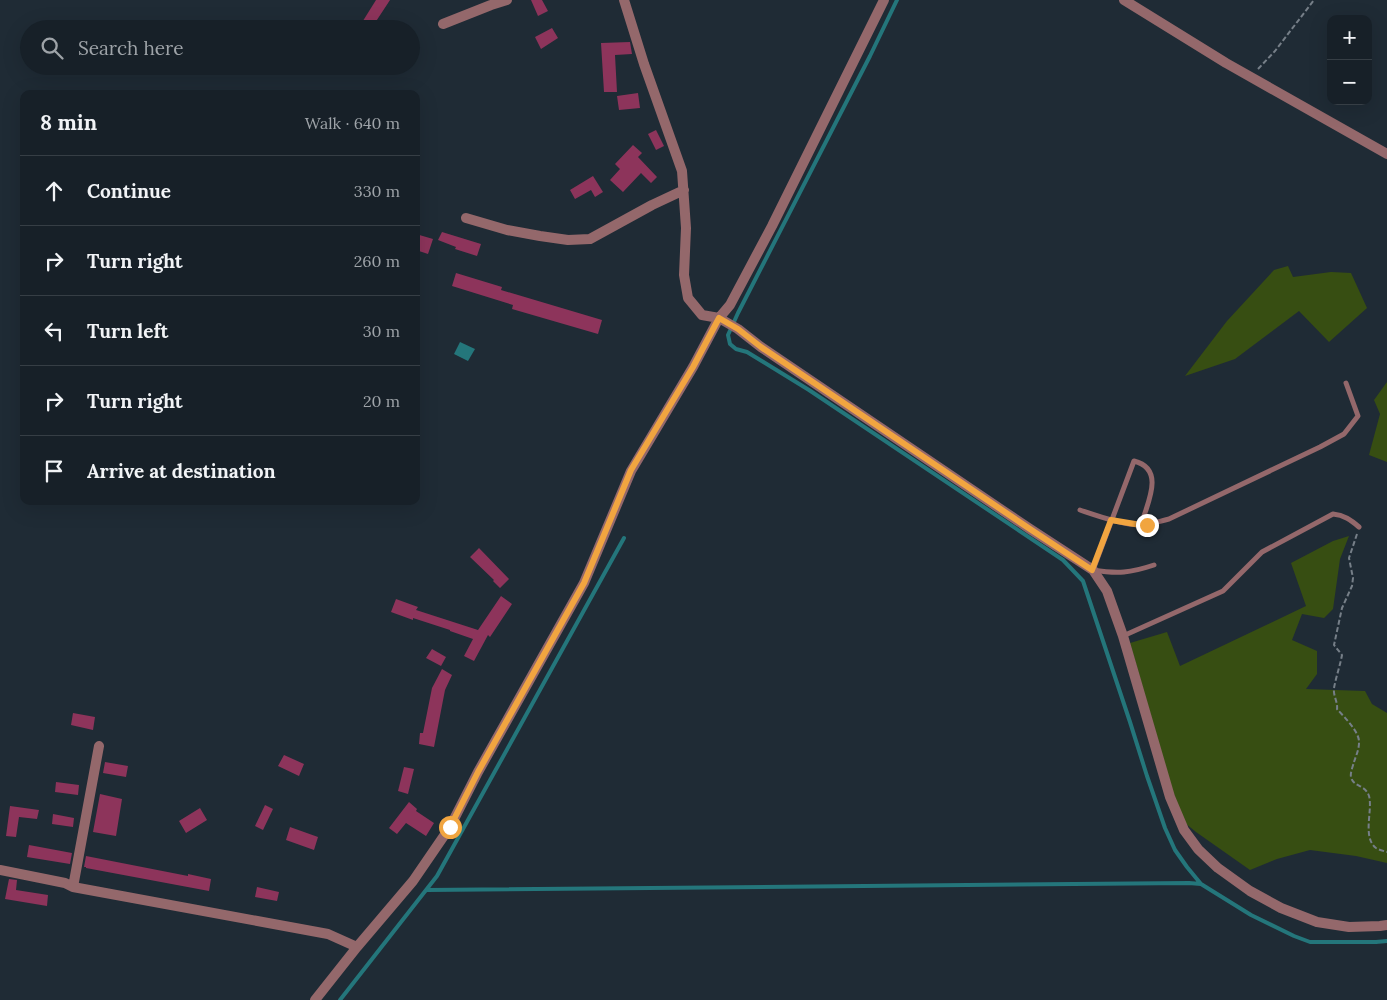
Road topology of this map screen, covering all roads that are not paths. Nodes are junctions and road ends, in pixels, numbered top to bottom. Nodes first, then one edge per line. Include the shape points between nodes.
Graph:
1 (507, 0) edge
2 (624, 0) edge
3 (884, 0) edge
4 (1124, 0) edge
5 (444, 24) dead end
6 (1387, 154) edge
7 (684, 190) junction
8 (466, 218) dead end
9 (719, 318) junction
10 (1346, 383) dead end
11 (1080, 510) dead end
12 (1111, 520) junction
13 (1141, 525) junction
14 (1360, 527) road end
15 (1154, 565) dead end
16 (1092, 570) junction
17 (1122, 636) junction
18 (99, 746) dead end
19 (0, 870) edge
20 (73, 887) junction
21 (1387, 925) edge
22 (357, 947) junction
23 (314, 1000) edge

1 - 5 street
2 - 7 street via 682,172
3 - 9 street via 772,226 730,305
4 - 6 street via 1226,63
7 - 8 street via 590,239 540,236
7 - 9 street via 684,275 688,298 702,315
9 - 16 street
9 - 22 street via 631,470 584,583 450,827 413,881
10 - 13 lane via 1358,416 1344,434 1169,518
11 - 12 lane
12 - 13 lane
12 - 13 lane via 1134,461 1142,463 1150,473 1153,485
12 - 16 lane
14 - 17 lane via 1333,514 1262,552 1223,591
15 - 16 lane via 1112,573
16 - 17 street via 1107,591
17 - 21 street via 1170,797 1184,830 1198,849 1218,868 1280,908 1317,922 1349,927
18 - 20 street
19 - 20 street
20 - 22 street via 328,934
22 - 23 street

